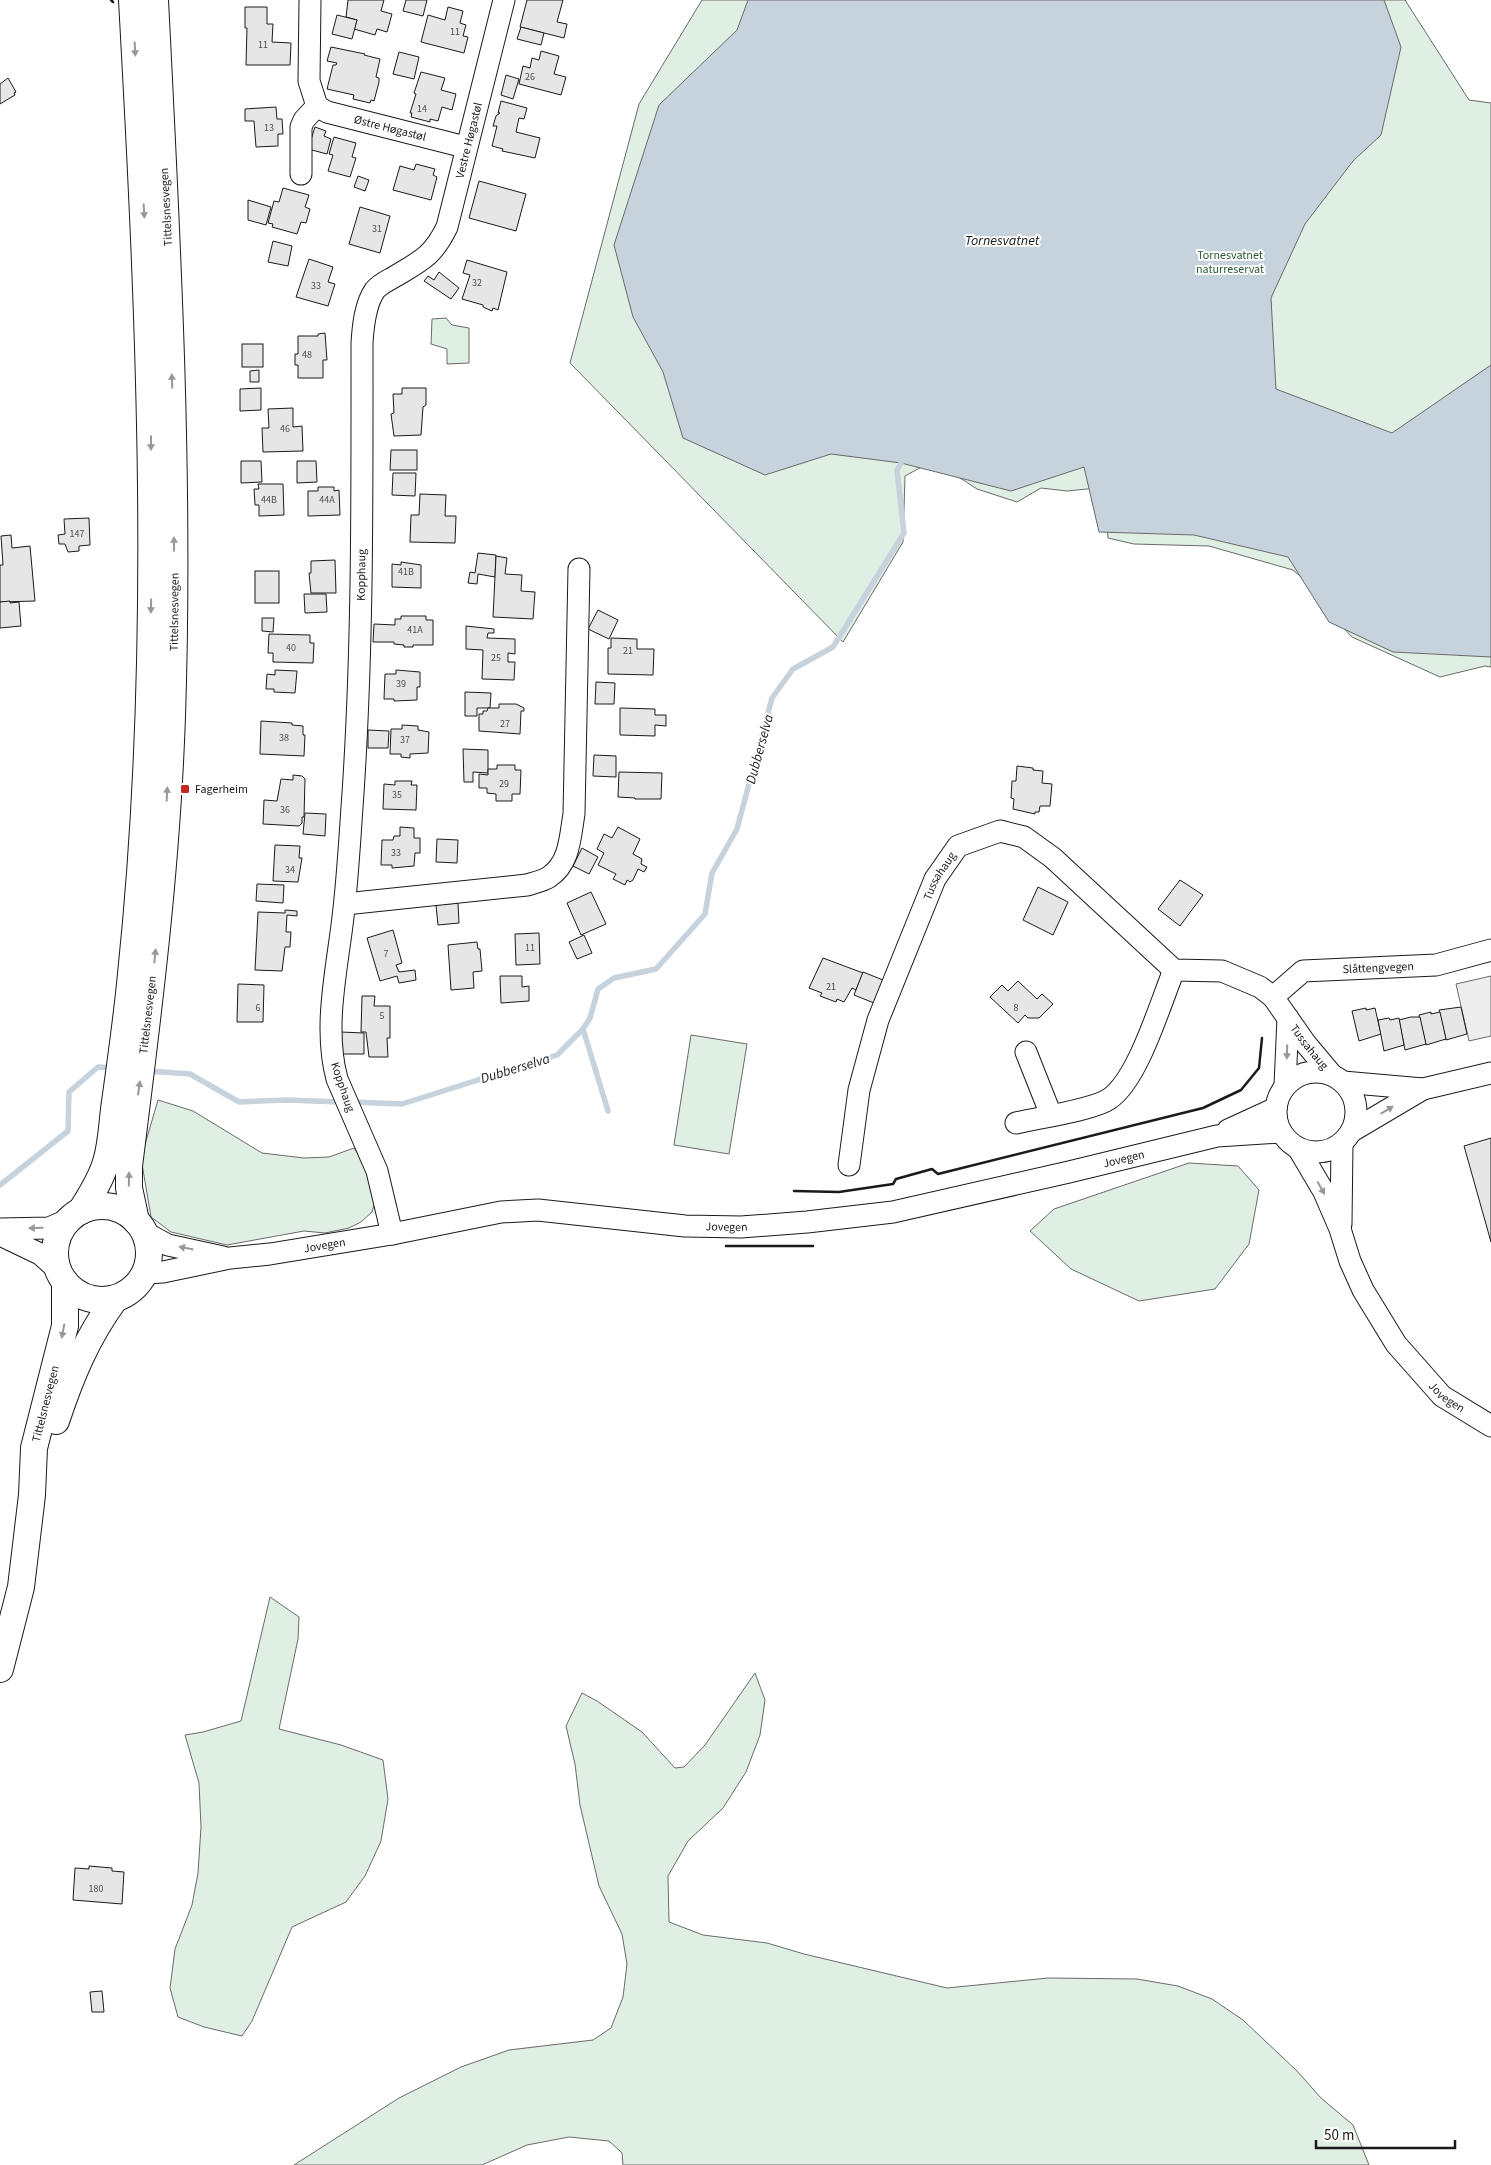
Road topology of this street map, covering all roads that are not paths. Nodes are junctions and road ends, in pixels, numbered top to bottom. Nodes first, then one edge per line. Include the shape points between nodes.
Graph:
1 (132, 0) edge
2 (155, 0) edge
3 (310, 0) edge
4 (504, 0) edge
5 (317, 106) junction
6 (465, 147) junction
7 (301, 174) dead end
8 (411, 266) joint
9 (579, 569) dead end
10 (345, 904) junction
11 (1491, 950) edge
12 (1174, 970) junction
13 (1274, 997) junction
14 (1288, 1018) junction
15 (137, 1021) junction
16 (1026, 1052) dead end
17 (1491, 1073) edge
18 (1338, 1078) junction
19 (1285, 1085) junction
20 (1423, 1089) junction
21 (1276, 1108) junction
22 (1051, 1115) junction
23 (1016, 1123) dead end
24 (1281, 1132) junction
25 (122, 1135) junction
26 (1217, 1136) junction
27 (1347, 1137) junction
28 (1298, 1148) junction
29 (849, 1165) dead end
30 (75, 1215) junction
31 (140, 1227) junction
32 (0, 1229) edge
33 (1340, 1229) junction
34 (392, 1234) junction
35 (0, 1235) edge
36 (230, 1258) junction
37 (145, 1273) junction
38 (61, 1276) junction
39 (114, 1299) junction
40 (1491, 1426) edge
41 (32, 1495) junction
42 (0, 1669) edge

1 -> 15 main road, Tittelsnesvegen via 145,232 152,559 150,716 137,919
15 -> 2 main road, Tittelsnesvegen via 159,922 172,716 173,420 168,241
3 - 5 street via 309,80
4 - 6 street, Vestre Høgastøl
5 - 6 street, Østre Høgastøl via 328,112
5 - 7 street via 300,127
6 - 8 street, Vestre Høgastøl via 447,227 438,246
8 - 10 street, Kopphaug via 381,284 374,292 363,326 357,712
9 - 10 street via 574,814 562,864 548,878 527,885
10 - 34 street, Kopphaug via 330,1032 333,1063 377,1171
11 - 13 street, Slåttengvegen via 1436,965 1303,971
12 - 13 street, Tussahaug via 1222,971 1260,987
12 - 22 street via 1134,1071 1122,1088 1108,1100
12 - 29 street, Tussahaug via 1053,858 1024,837 1000,831 958,846 935,880 878,1020 859,1090
13 - 14 street, Tussahaug
14 - 18 street, Tussahaug via 1306,1044
14 -> 19 street, Tussahaug
15 - 25 main road, Tittelsnesvegen
16 - 22 street
17 - 20 street
18 - 19 street via 1307,1072
18 - 20 street
18 - 27 street via 1352,1092 1356,1105 1356,1118
19 - 21 street
27 -> 20 street
21 - 24 street via 1276,1121
21 - 26 street, Jovegen
22 - 23 street
24 - 26 street, Jovegen
24 - 28 street
25 - 30 main road, Tittelsnesvegen via 98,1182
31 -> 25 main road, Tittelsnesvegen via 129,1188
26 - 34 street, Jovegen via 893,1212 817,1221 685,1226 538,1210 502,1212
27 - 28 street via 1332,1149 1321,1152
27 - 33 street, Jovegen
28 -> 33 street, Jovegen via 1324,1192
30 - 31 main road via 95,1207 110,1207 124,1212
30 -> 32 street via 50,1228
30 - 38 main road via 61,1230 56,1243 55,1257
36 -> 31 street, Jovegen via 168,1245
31 - 37 main road via 149,1246
33 - 40 street, Jovegen via 1363,1290 1396,1344 1442,1396
34 - 36 street, Jovegen
35 - 38 street via 40,1254
36 - 37 street, Jovegen
37 - 39 main road via 138,1284
38 - 39 main road via 75,1292 87,1298
38 -> 41 main road, Tittelsnesvegen via 65,1326 34,1448
39 - 41 main road, Tittelsnesvegen via 82,1352 58,1412
41 - 42 main road, Tittelsnesvegen via 21,1587

